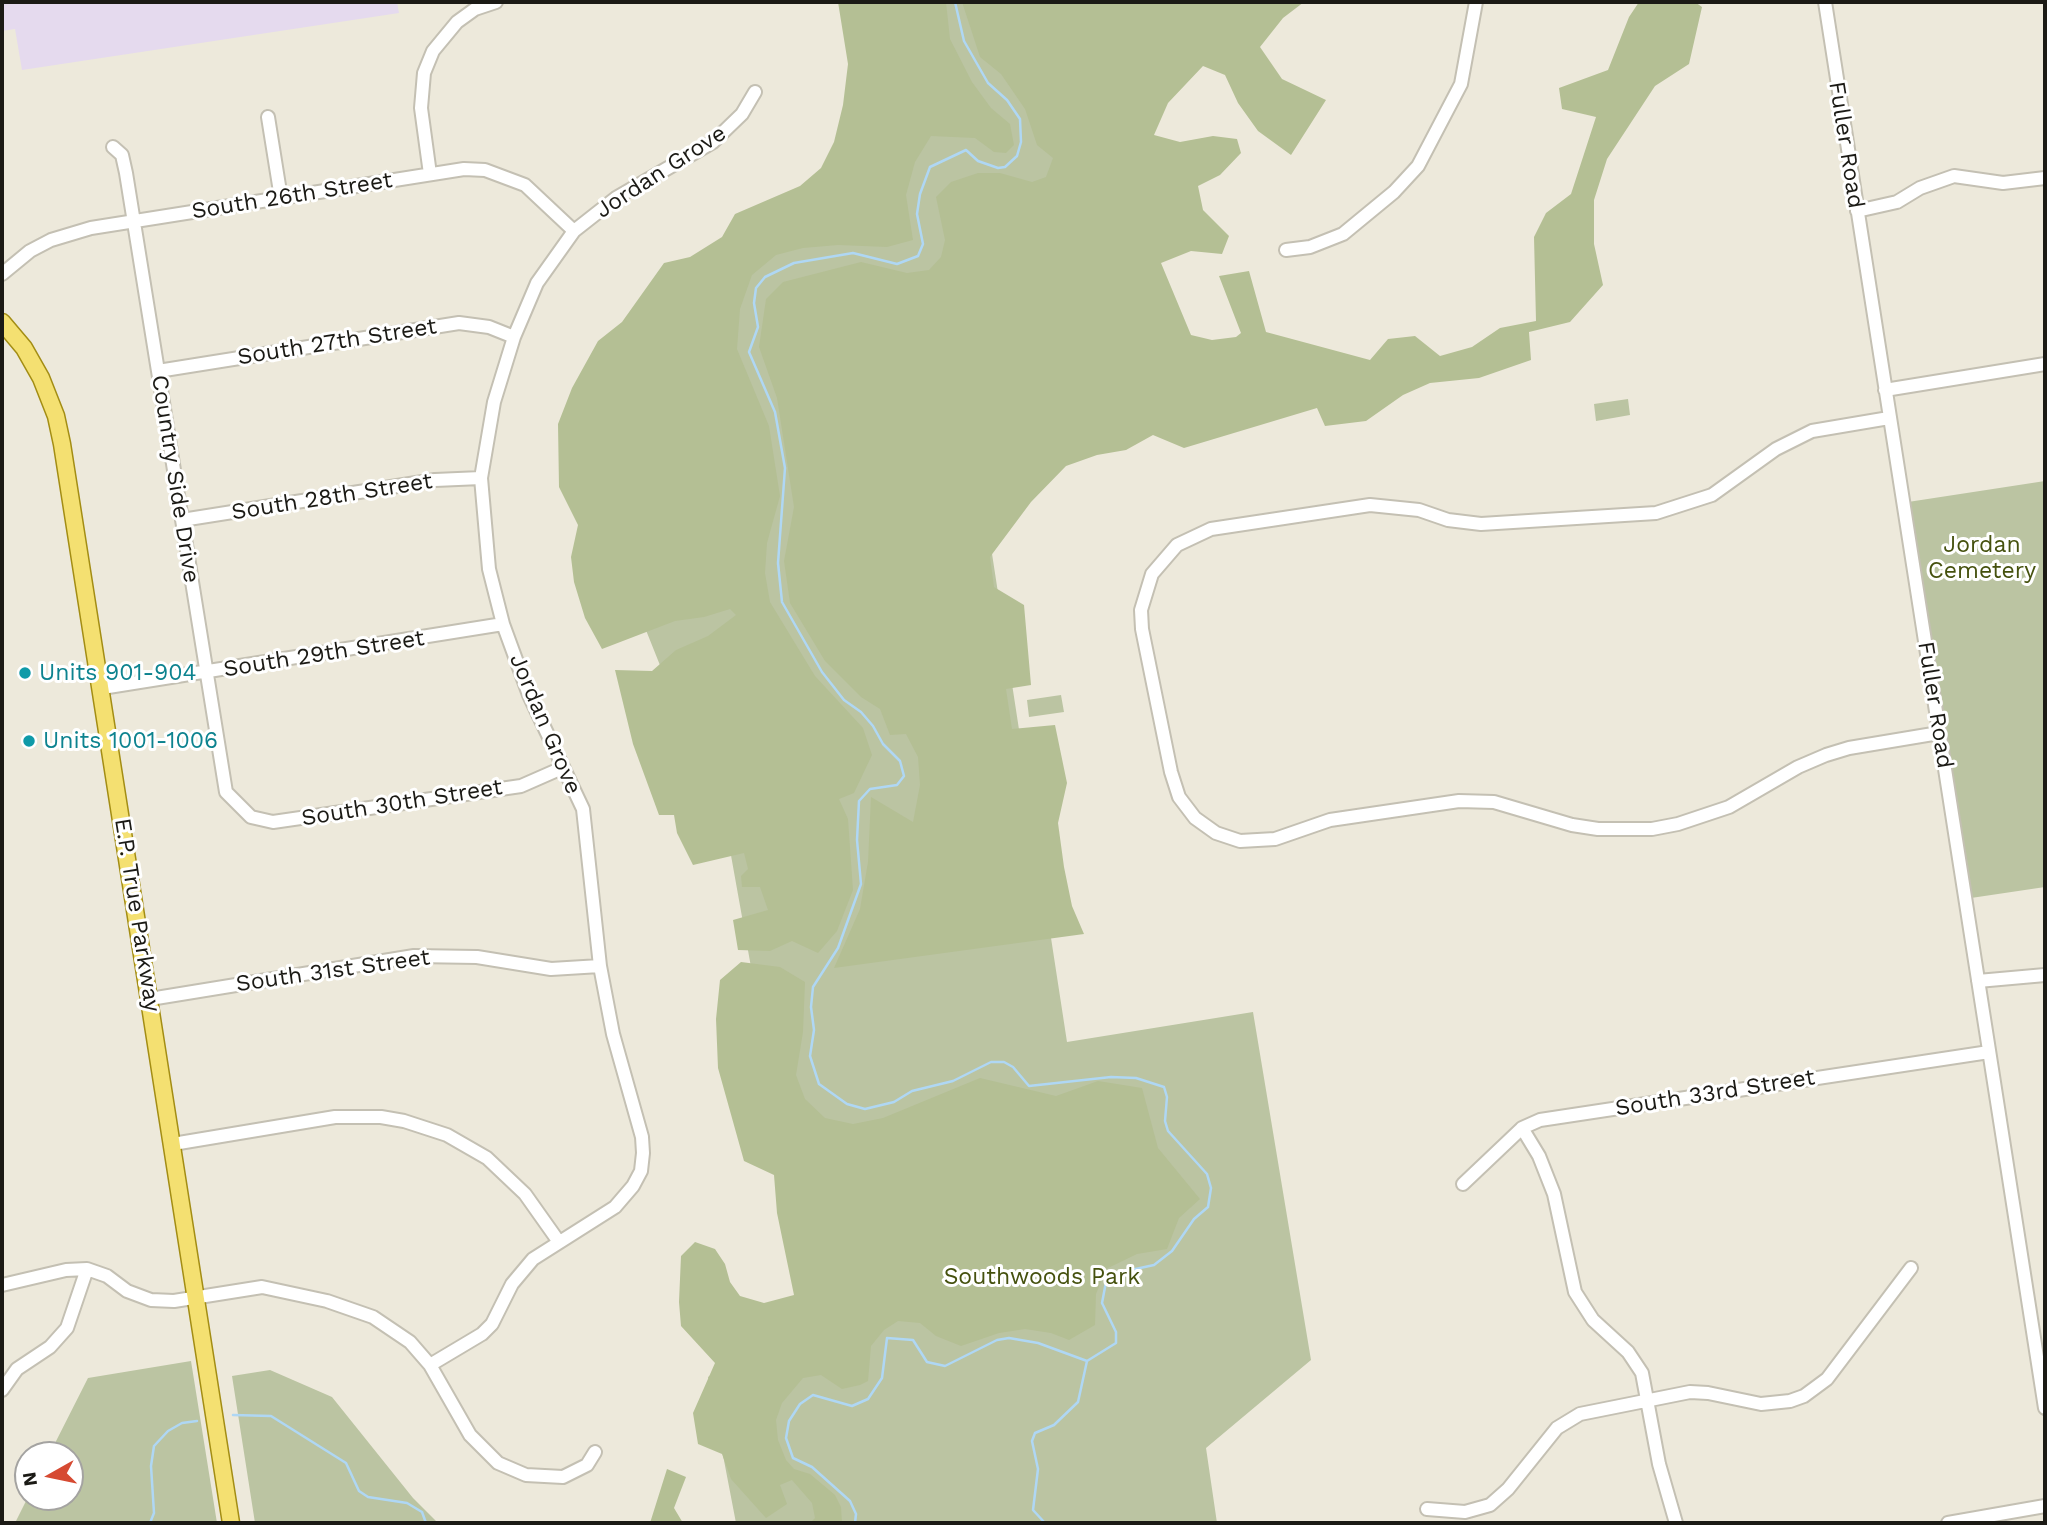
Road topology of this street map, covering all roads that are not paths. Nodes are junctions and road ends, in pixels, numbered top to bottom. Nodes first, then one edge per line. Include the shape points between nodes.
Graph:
1 (496, 2) edge
2 (1476, 2) edge
3 (1825, 2) edge
4 (755, 92) dead end
5 (268, 117) dead end
6 (113, 147) dead end
7 (430, 174) junction
8 (2045, 178) edge
9 (281, 198) junction
10 (1857, 211) junction
11 (134, 222) junction
12 (575, 231) junction
13 (1286, 250) dead end
14 (2, 274) edge
15 (2, 322) edge
16 (514, 337) junction
17 (2045, 364) edge
18 (158, 371) junction
19 (1885, 390) junction
20 (1889, 418) junction
21 (481, 478) junction
22 (182, 520) junction
23 (503, 624) junction
24 (205, 674) junction
25 (102, 688) junction
26 (1939, 733) junction
27 (562, 768) junction
28 (242, 810) joint
29 (600, 966) junction
30 (2045, 975) edge
31 (1978, 981) junction
32 (150, 999) junction
33 (1989, 1052) junction
34 (1522, 1128) junction
35 (173, 1144) junction
36 (1463, 1184) dead end
37 (559, 1242) junction
38 (1911, 1268) dead end
39 (87, 1269) junction
40 (2, 1285) edge
41 (196, 1298) junction
42 (430, 1365) junction
43 (2, 1390) edge
44 (1648, 1400) junction
45 (2045, 1408) edge
46 (595, 1452) dead end
47 (2045, 1506) edge
48 (1427, 1509) dead end
49 (231, 1523) edge
50 (1676, 1523) edge
51 (1948, 1523) edge

1 - 7 street via 475,9 443,35 424,73 421,108
2 - 13 street via 1461,84 1418,166 1343,234 1310,247
3 - 10 street, Fuller Road
4 - 12 street, Jordan Grove via 742,114 713,142 616,198
5 - 9 street
6 - 11 street, Country Side Drive via 122,155
7 - 9 street, South 26th Street
7 - 12 street, South 26th Street via 464,169 504,176 526,185
8 - 10 street via 2003,183 1954,176 1897,202
9 - 11 street, South 26th Street
10 - 19 street, Fuller Road
11 - 14 street, South 26th Street via 51,240
11 - 18 street, Country Side Drive
12 - 16 street, Jordan Grove via 537,284
15 - 25 main road, E.P. True Parkway via 33,362 56,416
16 - 18 street, South 27th Street via 489,327 459,323
16 - 21 street, Jordan Grove via 494,402
17 - 19 street
18 - 22 street, Country Side Drive
19 - 20 street, Fuller Road
20 - 26 street, Fuller Road
20 - 26 street via 1812,432 1776,449 1712,495 1656,513 1481,524 1409,508 1370,505 1211,529 1171,551 1152,574 1141,610 1142,629 1179,797 1195,818 1216,833 1240,841 1275,839 1340,818 1459,801 1494,802 1598,829 1652,829 1729,807 1826,755
21 - 22 street, South 28th Street via 435,480
21 - 23 street, Jordan Grove via 489,569
22 - 24 street, Country Side Drive
23 - 24 street, South 29th Street
23 - 27 street, Jordan Grove
24 - 25 street, South 29th Street
24 - 28 street, Country Side Drive via 222,779 226,792
25 - 32 main road, E.P. True Parkway
26 - 31 street, Fuller Road
27 - 28 street, South 30th Street via 521,786 294,820 273,822
27 - 29 street, Jordan Grove via 583,809
29 - 32 street, South 31st Street via 551,969 477,957 414,956
29 - 37 street, Jordan Grove via 613,1034 642,1137 641,1171 615,1207
30 - 31 street
31 - 33 street, Fuller Road
32 - 35 main road, E.P. True Parkway
33 - 34 street, South 33rd Street via 1540,1119
33 - 45 street, Fuller Road
34 - 36 street, South 33rd Street
34 - 44 street via 1548,1174 1575,1292 1593,1320 1636,1362
35 - 37 street via 335,1117 404,1121 447,1135 487,1158 525,1194
35 - 41 main road, E.P. True Parkway
37 - 42 street, Jordan Grove via 522,1270 487,1329
38 - 44 street via 1827,1379 1804,1396 1775,1404 1708,1393
39 - 40 street
39 - 41 street via 139,1297
39 - 43 street via 68,1328 50,1347 17,1369
41 - 42 street via 262,1287 327,1301 386,1324
41 - 49 main road, E.P. True Parkway
42 - 46 street via 470,1435 498,1463 526,1475 563,1477 587,1465
44 - 48 street via 1593,1410 1568,1420 1490,1505 1465,1512
44 - 50 street
47 - 51 street

